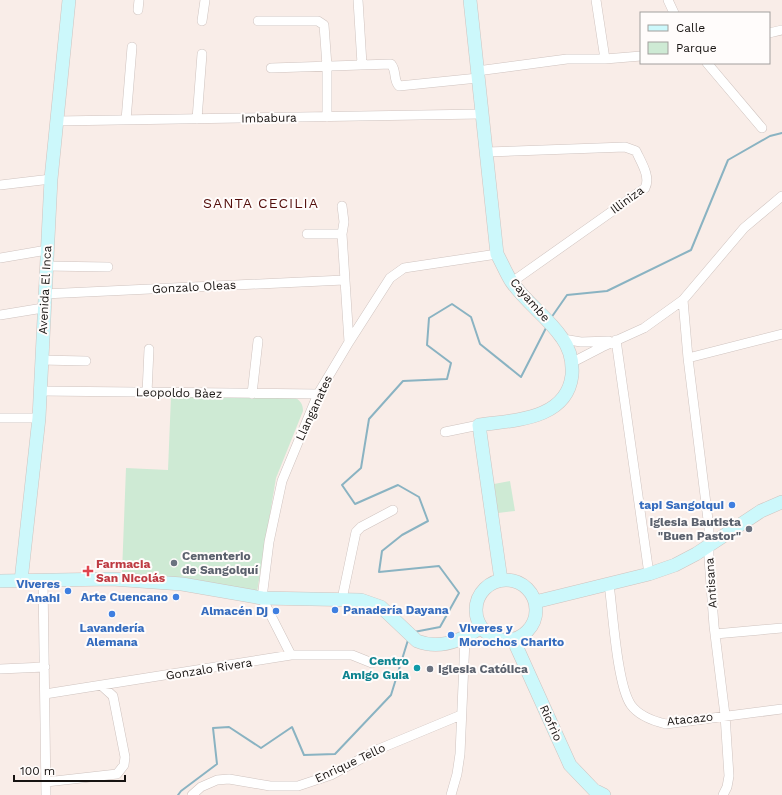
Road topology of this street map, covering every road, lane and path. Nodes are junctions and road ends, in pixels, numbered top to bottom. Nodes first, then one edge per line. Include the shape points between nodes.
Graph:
1 (69, 0) edge
2 (139, 0) edge
3 (205, 0) edge
4 (358, 0) edge
5 (470, 0) edge
6 (596, 0) edge
7 (668, 0) edge
8 (138, 10) dead end
9 (674, 12) edge
10 (202, 21) dead end
11 (258, 21) dead end
12 (782, 30) edge
13 (770, 33) edge
14 (132, 47) dead end
15 (202, 54) dead end
16 (640, 56) edge
17 (605, 59) junction
18 (362, 64) junction
19 (708, 64) edge
20 (327, 66) junction
21 (272, 68) dead end
22 (477, 74) junction
23 (481, 114) junction
24 (327, 117) junction
25 (197, 119) junction
26 (126, 120) junction
27 (57, 121) junction
28 (762, 128) dead end
29 (486, 152) junction
30 (51, 180) junction
31 (0, 185) edge
32 (782, 196) edge
33 (342, 206) dead end
34 (307, 234) dead end
35 (342, 234) junction
36 (47, 250) junction
37 (497, 254) junction
38 (0, 258) edge
39 (46, 266) junction
40 (108, 267) dead end
41 (344, 280) junction
42 (512, 282) junction
43 (44, 294) junction
44 (683, 300) junction
45 (43, 308) junction
46 (0, 315) edge
47 (782, 334) edge
48 (561, 336) junction
49 (616, 340) junction
50 (258, 341) dead end
51 (349, 342) junction
52 (149, 349) dead end
53 (688, 358) junction
54 (41, 360) junction
55 (86, 361) dead end
56 (573, 362) junction
57 (40, 392) junction
58 (147, 393) junction
59 (252, 394) junction
60 (318, 394) junction
61 (0, 418) edge
62 (39, 418) junction
63 (479, 425) junction
64 (445, 432) dead end
65 (782, 502) edge
66 (393, 510) dead end
67 (710, 544) junction
68 (649, 574) junction
69 (44, 580) junction
70 (501, 580) junction
71 (0, 581) edge
72 (21, 581) junction
73 (609, 584) junction
74 (262, 598) junction
75 (342, 599) junction
76 (535, 602) junction
77 (481, 626) junction
78 (782, 628) edge
79 (715, 634) junction
80 (465, 638) junction
81 (513, 639) junction
82 (290, 655) junction
83 (372, 663) dead end
84 (45, 668) junction
85 (0, 669) edge
86 (102, 686) junction
87 (45, 694) junction
88 (782, 709) edge
89 (461, 715) junction
90 (725, 715) junction
91 (46, 782) junction
92 (271, 791) edge
93 (596, 793) edge
94 (46, 795) edge
95 (192, 795) edge
96 (452, 795) edge
97 (723, 795) edge

1 - 27 street, Avenida El Inca
2 - 8 street
3 - 10 street
4 - 18 street
5 - 22 street, Cayambe
6 - 17 street
7 - 9 street
11 - 20 street via 322,22
12 - 13 street
14 - 26 street
15 - 25 street
16 - 17 street
17 - 22 street via 567,59
18 - 20 street
18 - 22 street via 391,64 395,69 396,82 399,86
19 - 28 street
20 - 21 street
20 - 24 street
22 - 23 street, Cayambe
23 - 24 street, Imbabura
23 - 29 street, Cayambe
24 - 25 street, Imbabura
25 - 26 street, Imbabura
26 - 27 street, Imbabura
27 - 30 street, Avenida El Inca
29 - 37 street, Cayambe
29 - 42 street, Illiniza via 625,147 636,151 647,177 648,184 645,188
30 - 31 street
30 - 36 street, Avenida El Inca
32 - 44 street via 744,228
33 - 35 street
34 - 35 street
35 - 41 street
36 - 38 street
36 - 39 street, Avenida El Inca
37 - 42 street, Cayambe
37 - 51 street, Llanganates via 412,266 398,271 390,278
39 - 40 street
39 - 43 street, Avenida El Inca
41 - 43 street, Gonzalo Oleas
41 - 51 street
42 - 48 street, Cayambe
43 - 45 street, Avenida El Inca
44 - 49 street via 644,328
44 - 53 street, Antisana
45 - 46 street
45 - 54 street, Avenida El Inca
47 - 53 street
48 - 49 street via 599,342
48 - 56 street, Cayambe
49 - 56 street
49 - 68 street
50 - 59 street
51 - 60 street, Llanganates
52 - 58 street
53 - 67 street, Antisana
54 - 55 street
54 - 57 street, Avenida El Inca
56 - 63 street, Cayambe via 572,380 557,406 528,418
57 - 58 street, Leopoldo Bàez
57 - 62 street, Avenida El Inca
58 - 59 street, Leopoldo Bàez
59 - 60 street, Leopoldo Bàez
60 - 74 street, Llanganates via 282,481 269,542
61 - 62 street
62 - 72 street, Avenida El Inca
63 - 64 street, Cayambe
63 - 70 street
65 - 67 street via 761,511
66 - 75 street via 356,532
67 - 68 street via 675,565
67 - 79 street, Antisana
68 - 73 street
69 - 72 street
69 - 74 street via 112,579 182,584
69 - 84 street
70 - 76 street via 519,582 529,590
70 - 77 street via 486,587 480,594 476,610
71 - 72 street
73 - 76 street
73 - 90 street, Atacazo via 623,690 632,706 654,721 666,724
74 - 75 street
74 - 82 street
75 - 80 street via 361,600 381,607 417,642 435,645
76 - 81 street via 534,621 522,636
77 - 80 street
77 - 81 street via 495,638
78 - 79 street
79 - 90 street, Antisana
80 - 89 street
81 - 93 street, Riofrìo via 570,765
82 - 83 street, Gonzalo Rivera via 352,655
82 - 86 street, Gonzalo Rivera
84 - 85 street
84 - 87 street
86 - 87 street, Gonzalo Rivera
86 - 91 street via 112,696 125,757 121,770 117,774
87 - 91 street
88 - 90 street, Atacazo
89 - 92 street, Enrique Tello via 379,749 331,775 298,786
89 - 96 street via 459,761
90 - 97 street, Antisana via 729,776
91 - 94 street
92 - 95 street, Enrique Tello via 229,779 217,780 201,787

